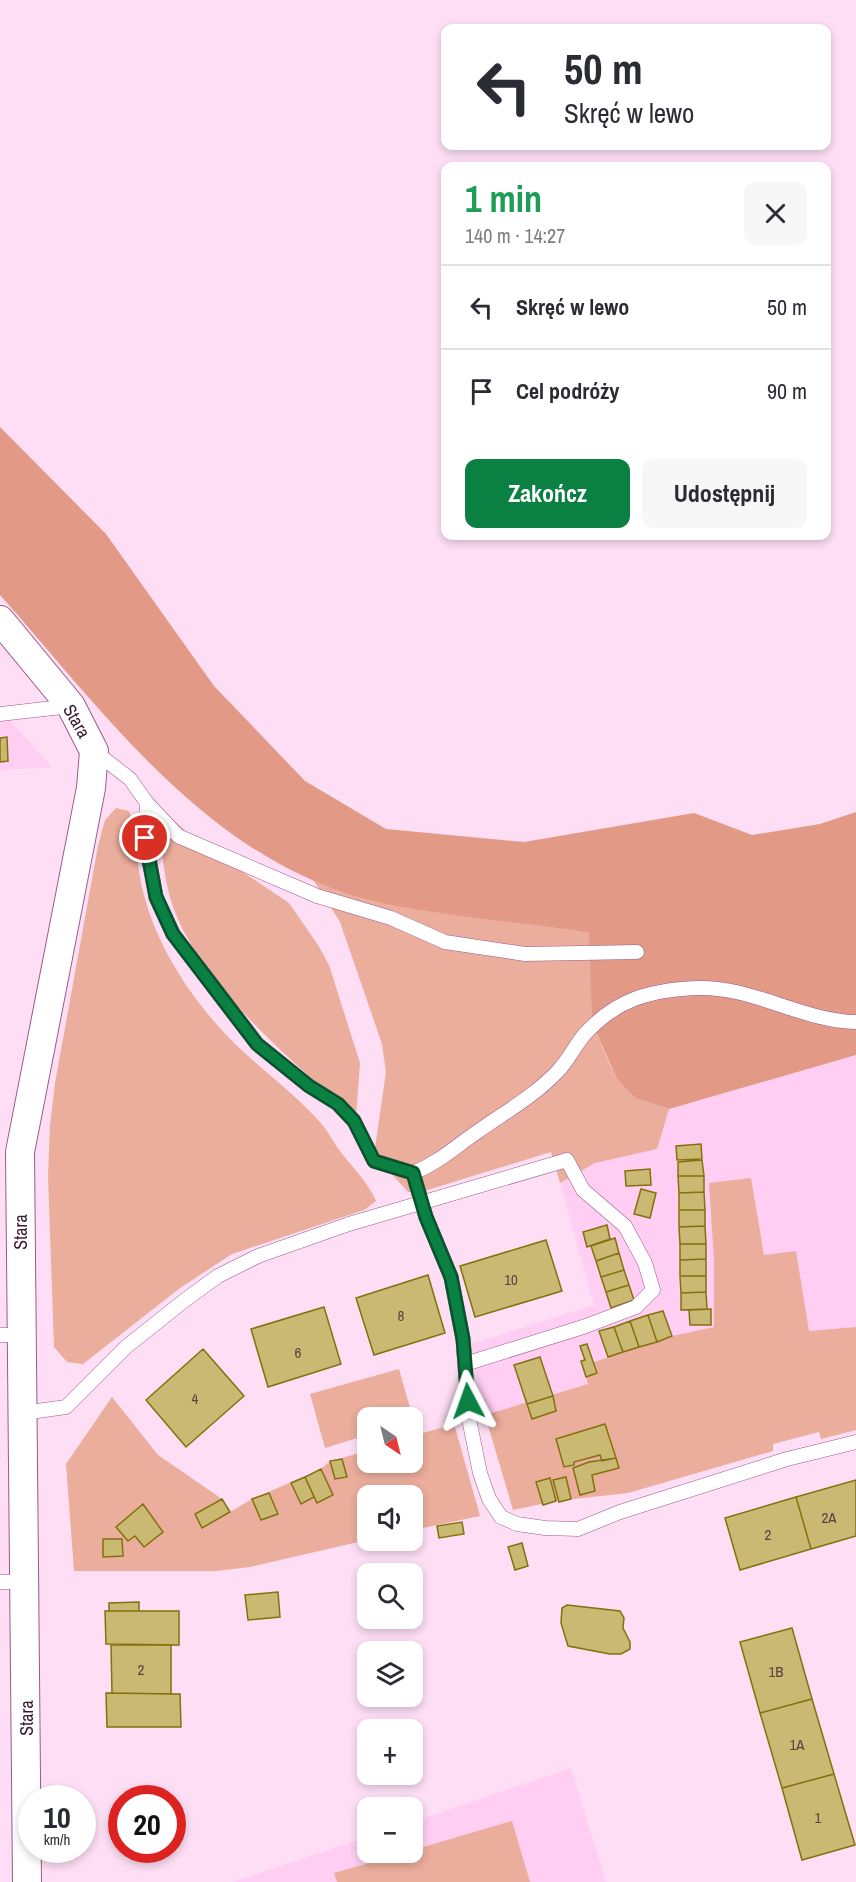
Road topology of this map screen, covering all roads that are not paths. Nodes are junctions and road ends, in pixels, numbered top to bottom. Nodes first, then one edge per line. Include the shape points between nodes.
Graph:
1 (0, 620) edge
2 (71, 706) junction
3 (0, 714) edge
4 (94, 751) junction
5 (147, 803) junction
6 (637, 952) dead end
7 (856, 1022) edge
8 (413, 1173) junction
9 (422, 1204) junction
10 (10, 1335) edge
11 (465, 1364) junction
12 (23, 1413) junction
13 (856, 1442) edge
14 (12, 1582) edge
15 (27, 1882) edge

1 - 2 street, Stara
2 - 3 lane
2 - 4 street, Stara
4 - 5 lane via 130,779
4 - 10 street, Stara via 91,788 15,1152
5 - 6 lane via 178,836 317,896 391,918 445,942 525,954
5 - 8 lane via 145,838 156,897 173,934 208,983 257,1044 346,1112 374,1161
7 - 8 lane via 832,1022 738,993 700,988 665,990 629,999 602,1017 558,1071 526,1101 434,1164
8 - 9 lane
9 - 11 lane via 451,1277
9 - 11 lane via 567,1160 583,1190 625,1226 645,1263 653,1290 636,1307
9 - 12 lane via 258,1256 218,1276 126,1347 66,1407
10 - 12 street, Stara
11 - 13 lane via 469,1419 480,1473 489,1499 501,1517 517,1524 578,1529 776,1463
12 - 14 street, Stara
14 - 15 street, Stara

